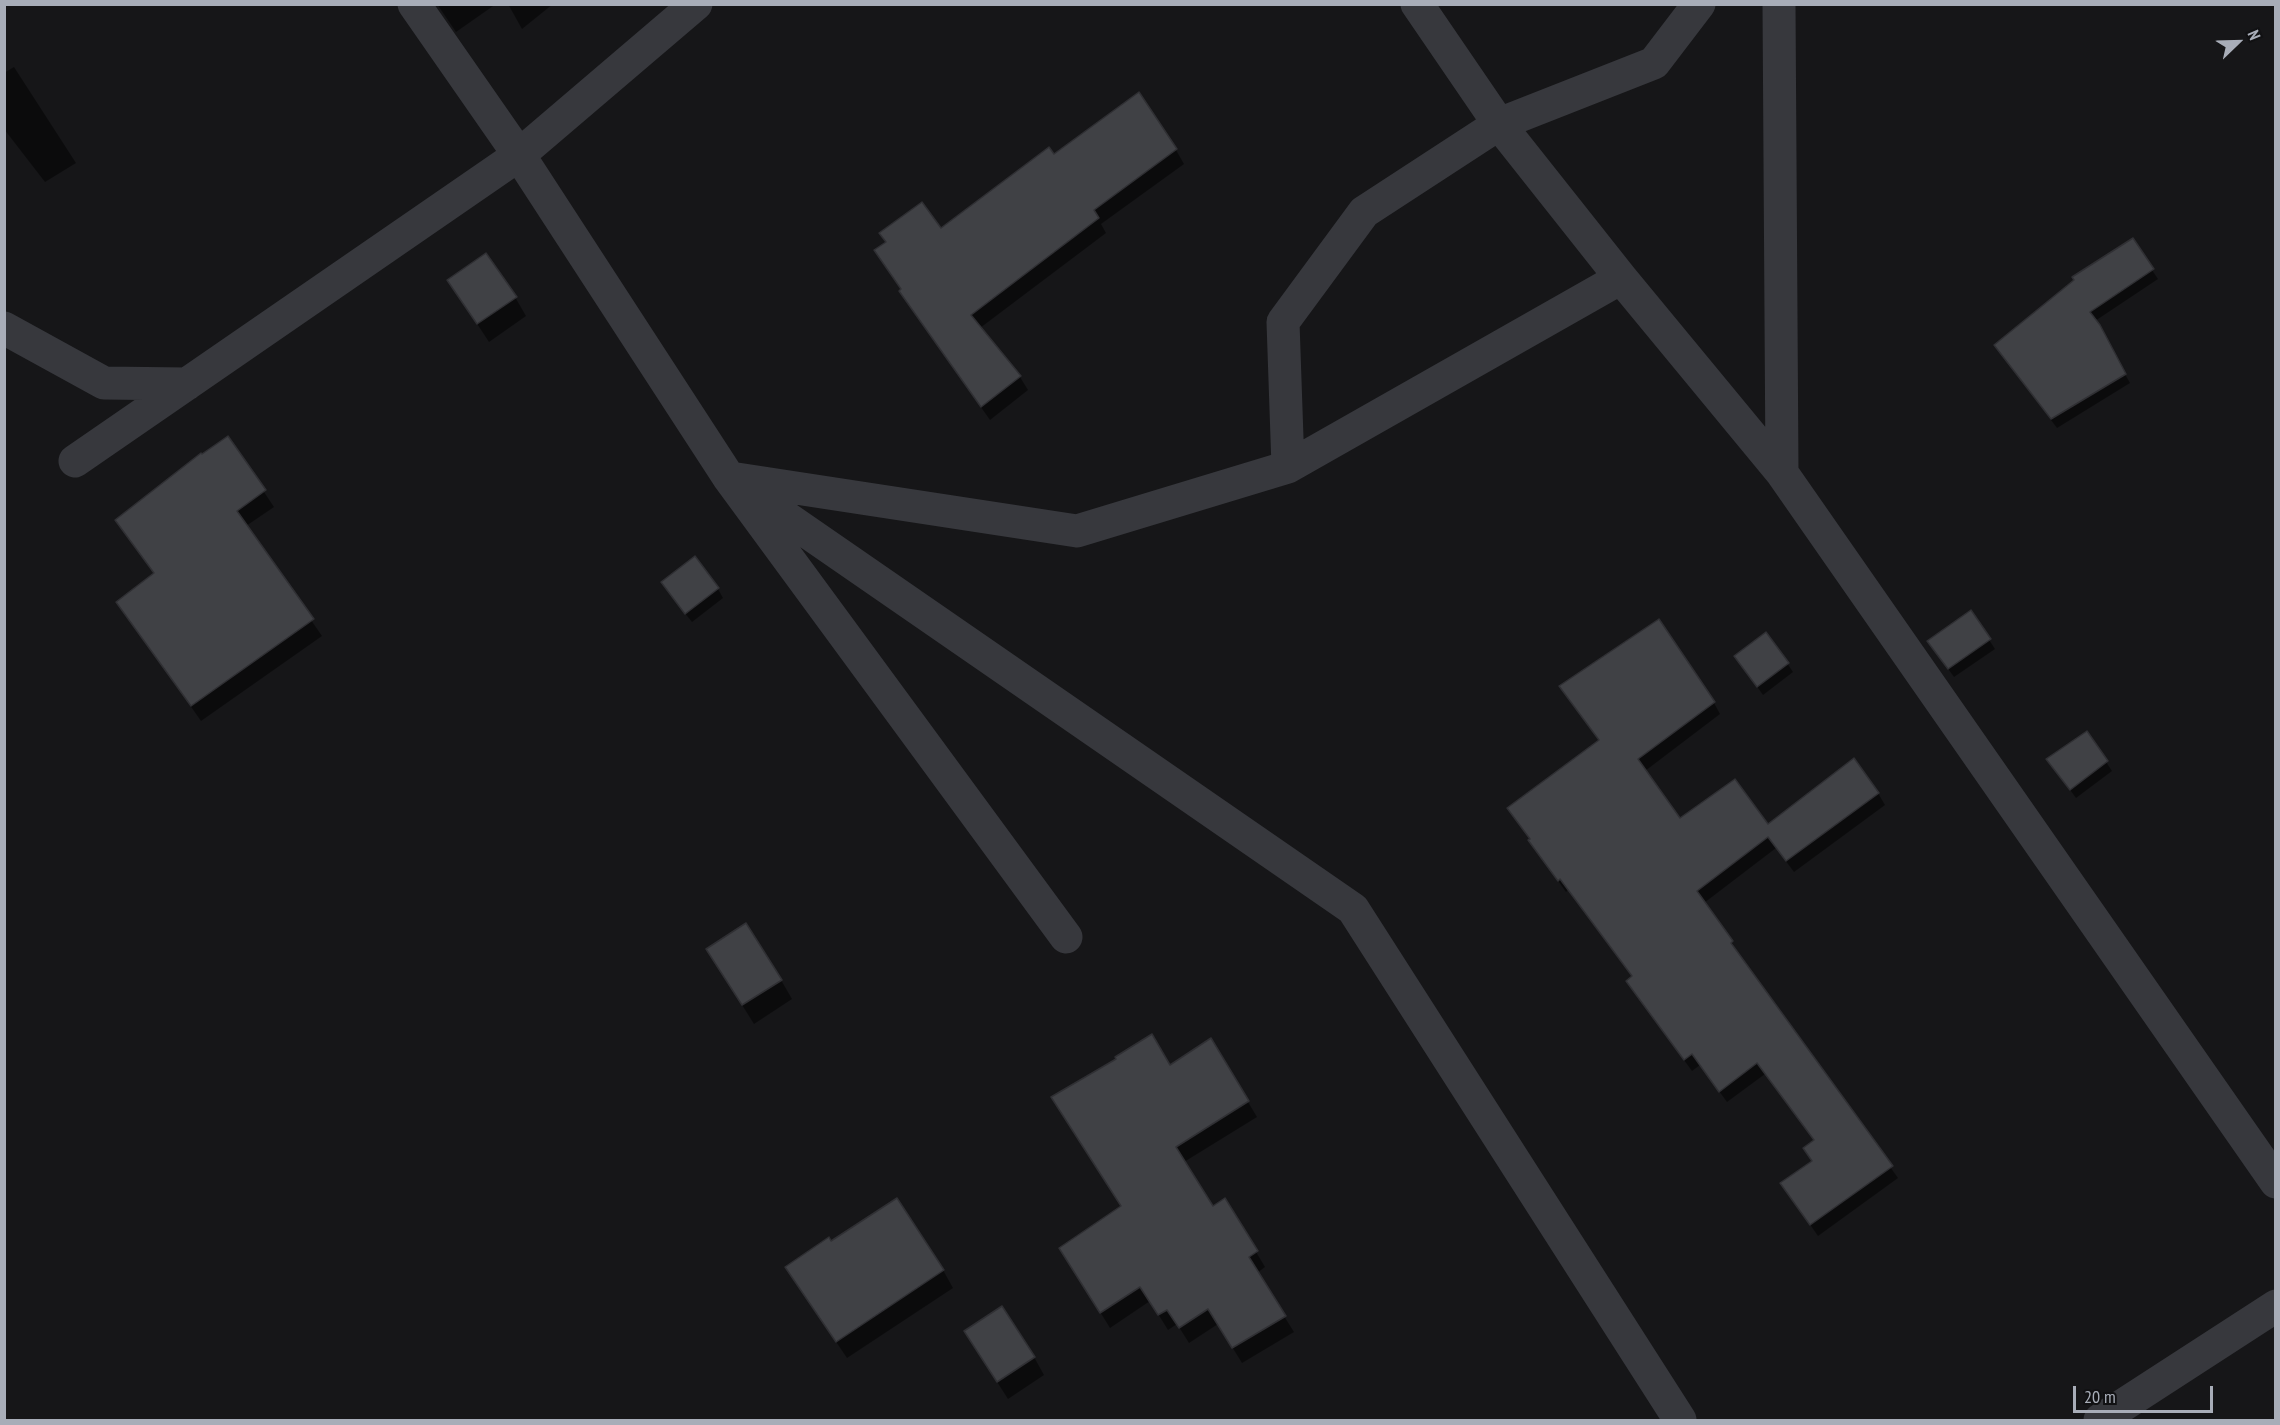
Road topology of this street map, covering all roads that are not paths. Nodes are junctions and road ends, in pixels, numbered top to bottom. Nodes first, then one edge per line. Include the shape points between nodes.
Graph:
1 (414, 4) edge
2 (696, 4) edge
3 (1417, 4) edge
4 (1699, 4) edge
5 (1779, 4) edge
6 (1499, 124) junction
7 (519, 155) junction
8 (1621, 278) junction
9 (4, 328) edge
10 (188, 384) junction
11 (75, 461) dead end
12 (1288, 467) junction
13 (1782, 473) junction
14 (729, 478) junction
15 (1066, 938) dead end
16 (2276, 1182) edge
17 (2276, 1306) edge
18 (1680, 1420) edge
19 (2100, 1420) edge

1 - 7 street
2 - 7 street
3 - 6 street
4 - 6 street via 1654,63
5 - 13 street
6 - 8 street
6 - 12 street via 1364,212 1283,322
7 - 10 street
7 - 14 street
8 - 12 street
8 - 13 street
9 - 10 street via 104,383
10 - 11 street
12 - 14 street via 1077,531
13 - 16 street
14 - 15 street
14 - 18 street via 1353,909
17 - 19 street

